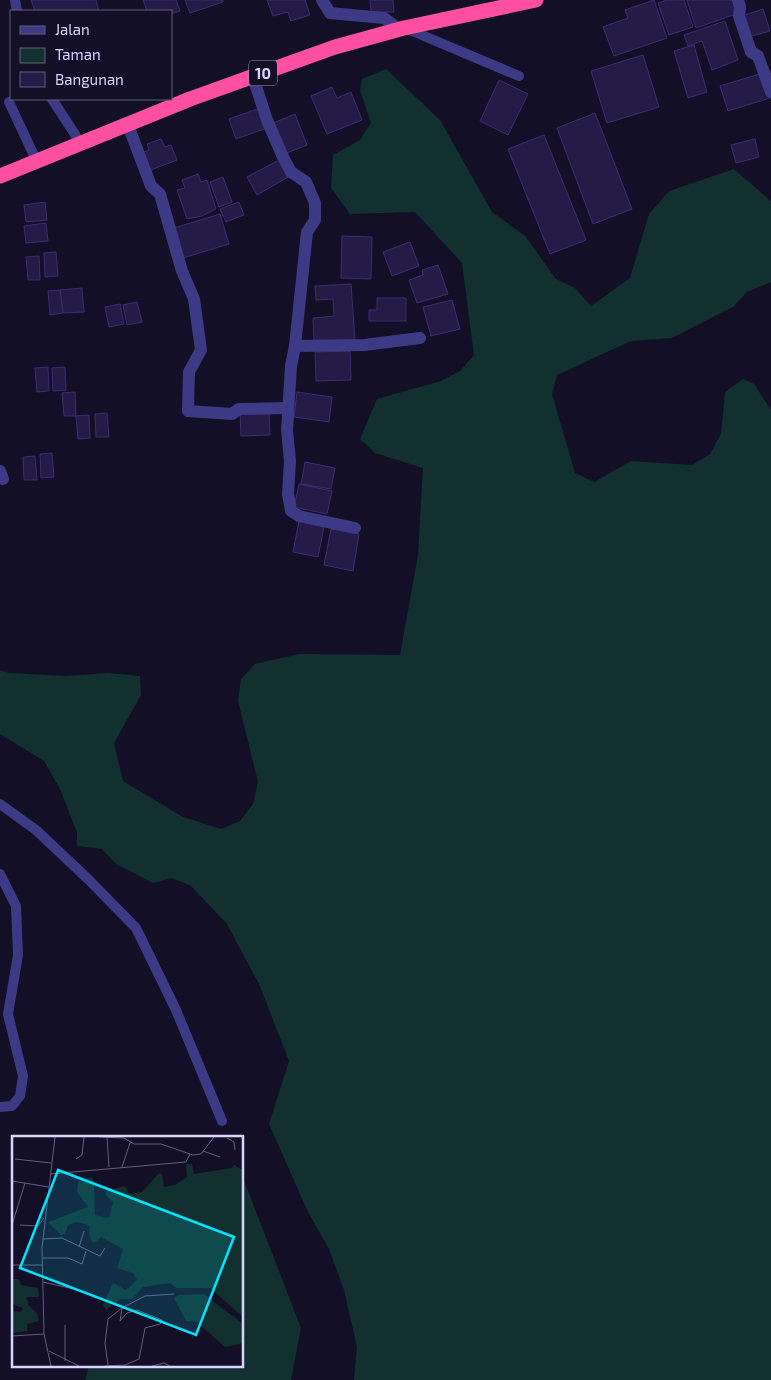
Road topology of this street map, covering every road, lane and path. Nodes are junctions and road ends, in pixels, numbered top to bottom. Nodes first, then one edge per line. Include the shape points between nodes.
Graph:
1 (322, 0) edge
2 (536, 0) edge
3 (738, 0) edge
4 (402, 29) junction
5 (519, 76) dead end
6 (253, 77) junction
7 (771, 92) edge
8 (53, 100) edge
9 (9, 102) dead end
10 (128, 125) junction
11 (79, 144) junction
12 (37, 162) junction
13 (0, 176) edge
14 (420, 338) dead end
15 (296, 346) junction
16 (288, 408) junction
17 (356, 528) dead end
18 (0, 804) edge
19 (0, 874) edge
20 (0, 1107) edge
21 (222, 1121) dead end

1 - 4 street via 330,14 384,18
2 - 4 highway, 10
3 - 7 street via 739,16 751,52 758,56
4 - 5 lane
4 - 6 highway, 10 via 335,47
6 - 10 highway, 10
6 - 15 street via 283,157 291,172 306,182 315,203 315,220 307,232
8 - 11 lane
9 - 12 lane
10 - 11 highway, 10
10 - 16 street via 151,186 160,194 182,271 194,299 202,350 189,372 188,411 232,414 239,409
11 - 12 highway, 10
12 - 13 highway, 10
14 - 15 street via 364,345
15 - 16 street
16 - 17 street via 290,511 299,516
18 - 21 lane via 36,830 136,928 176,1010
19 - 20 lane via 16,906 18,955 8,1014 23,1076 20,1096 12,1106

